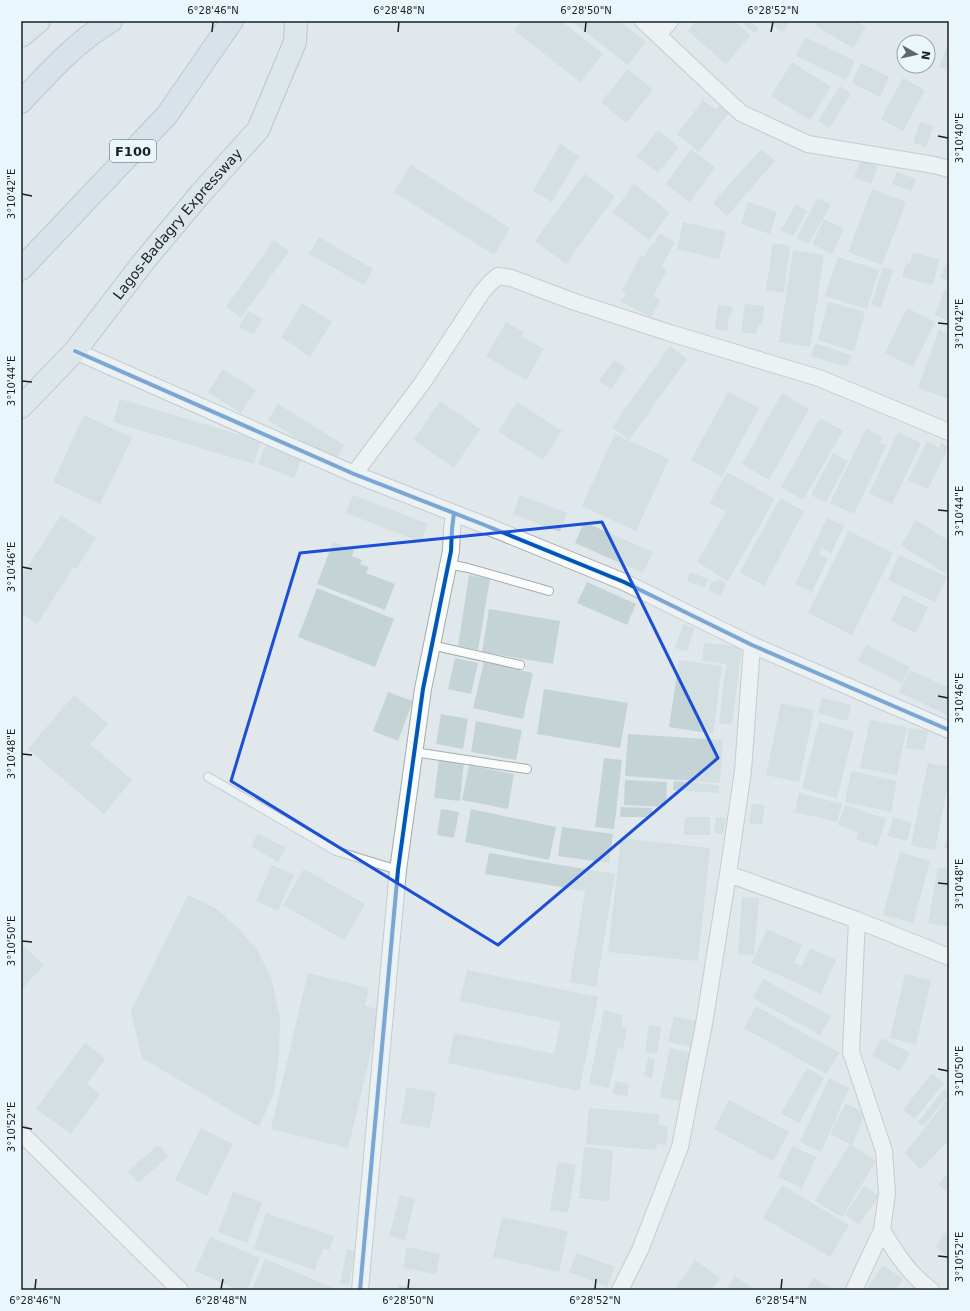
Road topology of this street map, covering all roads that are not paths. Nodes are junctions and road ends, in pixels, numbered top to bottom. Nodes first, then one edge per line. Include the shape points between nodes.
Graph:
1 (39, 21) edge
2 (111, 21) edge
3 (232, 21) edge
4 (296, 21) edge
5 (644, 21) edge
6 (670, 21) edge
7 (658, 34) junction
8 (21, 36) edge
9 (21, 102) edge
10 (949, 169) edge
11 (21, 269) edge
12 (75, 351) junction
13 (21, 407) edge
14 (949, 432) edge
15 (354, 474) junction
16 (454, 513) junction
17 (448, 564) junction
18 (549, 591) dead end
19 (431, 645) junction
20 (752, 645) junction
21 (520, 665) dead end
22 (949, 730) edge
23 (414, 752) junction
24 (527, 769) dead end
25 (208, 778) dead end
26 (398, 870) junction
27 (728, 874) junction
28 (856, 920) junction
29 (949, 957) edge
30 (21, 1133) edge
31 (882, 1230) junction
32 (180, 1290) edge
33 (360, 1290) edge
34 (620, 1290) edge
35 (854, 1290) edge
36 (931, 1290) edge

1 - 8 main road
2 - 9 highway via 67,53
3 - 11 highway, F100 via 167,115
4 - 12 main road, Lagos-Badagry Expressway via 295,42 258,130 150,254
5 - 7 street
6 - 7 street
7 - 10 street via 741,113 808,144
12 - 13 main road, Lagos-Badagry Expressway
12 - 15 street
14 - 15 street via 819,378 575,302 511,278 498,276 482,292 423,382
15 - 16 street
16 - 17 street
16 - 20 street via 624,582
17 - 18 lane
17 - 19 street
19 - 21 lane
19 - 23 street
20 - 22 street
20 - 27 street via 743,771
23 - 24 lane
23 - 26 street
25 - 26 lane via 336,851
26 - 33 street
27 - 28 street
27 - 34 street via 704,1024 680,1147 640,1250
28 - 29 street
28 - 31 street via 851,1052 884,1151 887,1193
30 - 32 street
31 - 35 street
31 - 36 street via 898,1257 921,1283

